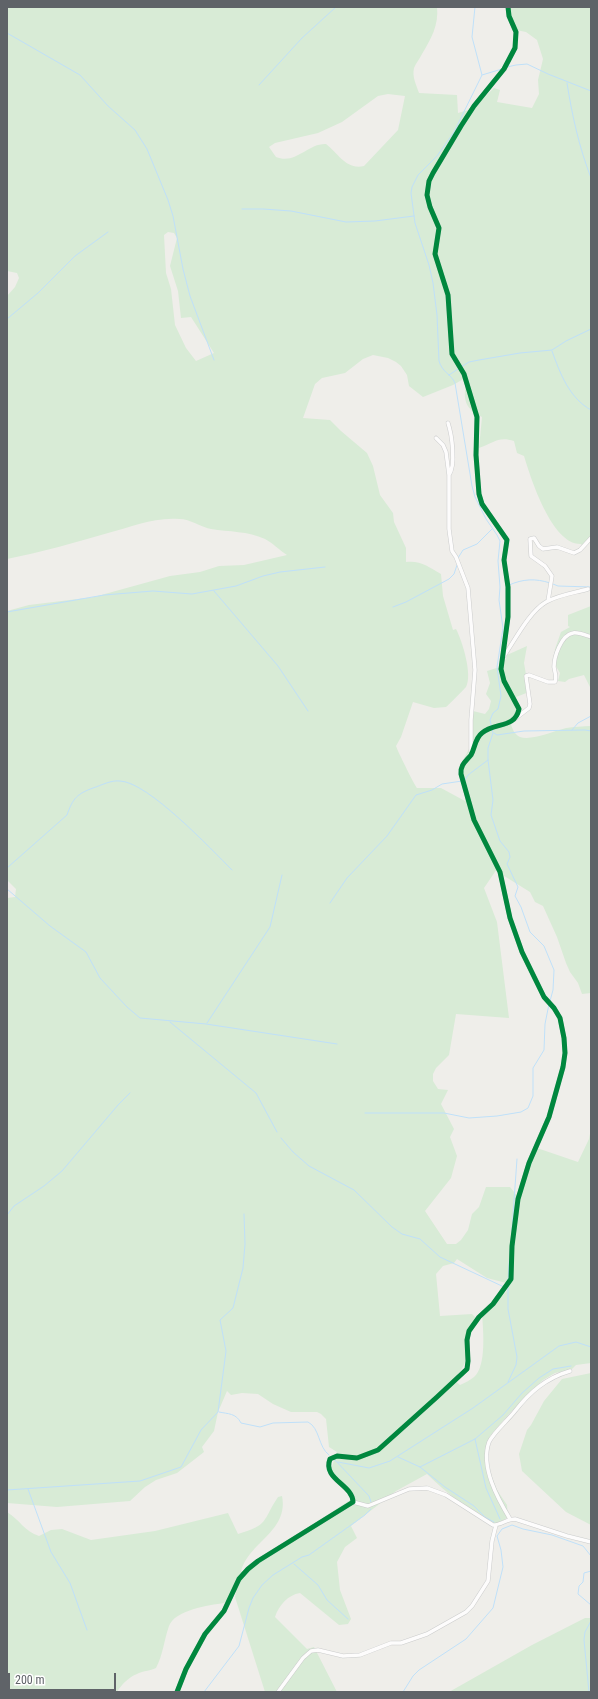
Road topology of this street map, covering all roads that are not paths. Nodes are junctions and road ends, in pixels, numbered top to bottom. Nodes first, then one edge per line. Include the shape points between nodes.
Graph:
1 (508, 7) edge
2 (448, 423) dead end
3 (436, 438) dead end
4 (448, 475) junction
5 (591, 538) edge
6 (588, 589) dead end
7 (548, 601) junction
8 (591, 637) edge
9 (504, 657) junction
10 (514, 720) junction
11 (471, 754) junction
12 (570, 1371) dead end
13 (353, 1502) junction
14 (510, 1519) junction
15 (496, 1525) junction
16 (591, 1542) edge
17 (177, 1692) edge
18 (278, 1692) edge

1 - 9 street via 516,32 515,48 504,69 460,126 429,181 427,194 439,228 434,254 448,295 452,354 464,374 477,418 479,494 482,504 508,540 504,560 509,607
2 - 4 street via 452,470
3 - 4 street via 446,452
4 - 11 street via 452,551 468,588 473,646 475,678
5 - 7 street via 574,553 557,547 543,549 534,538 530,539 531,556 545,566 552,576
6 - 7 street
7 - 9 street via 533,614
8 - 10 street via 576,633 565,637 555,659 555,682 526,676 530,706
9 - 10 street via 502,676 519,709
10 - 11 street via 483,731 478,736
11 - 13 street via 461,770 469,806 500,872 510,918 522,952 544,998 560,1018 565,1053 563,1067 549,1117 529,1163 518,1199 510,1282 469,1331 466,1346 468,1365 465,1371 378,1450 358,1458 337,1456 330,1459 329,1467 333,1476 351,1494
12 - 14 street via 546,1381 533,1391 489,1442 489,1473 493,1489
13 - 15 street via 374,1505 409,1489 427,1488 460,1502 484,1520
13 - 17 street via 248,1569 239,1580 220,1617 205,1634 186,1668
14 - 15 street
14 - 16 street
15 - 18 street via 488,1581 466,1612 422,1636 401,1643 391,1643 360,1655 343,1656 318,1650 310,1651

